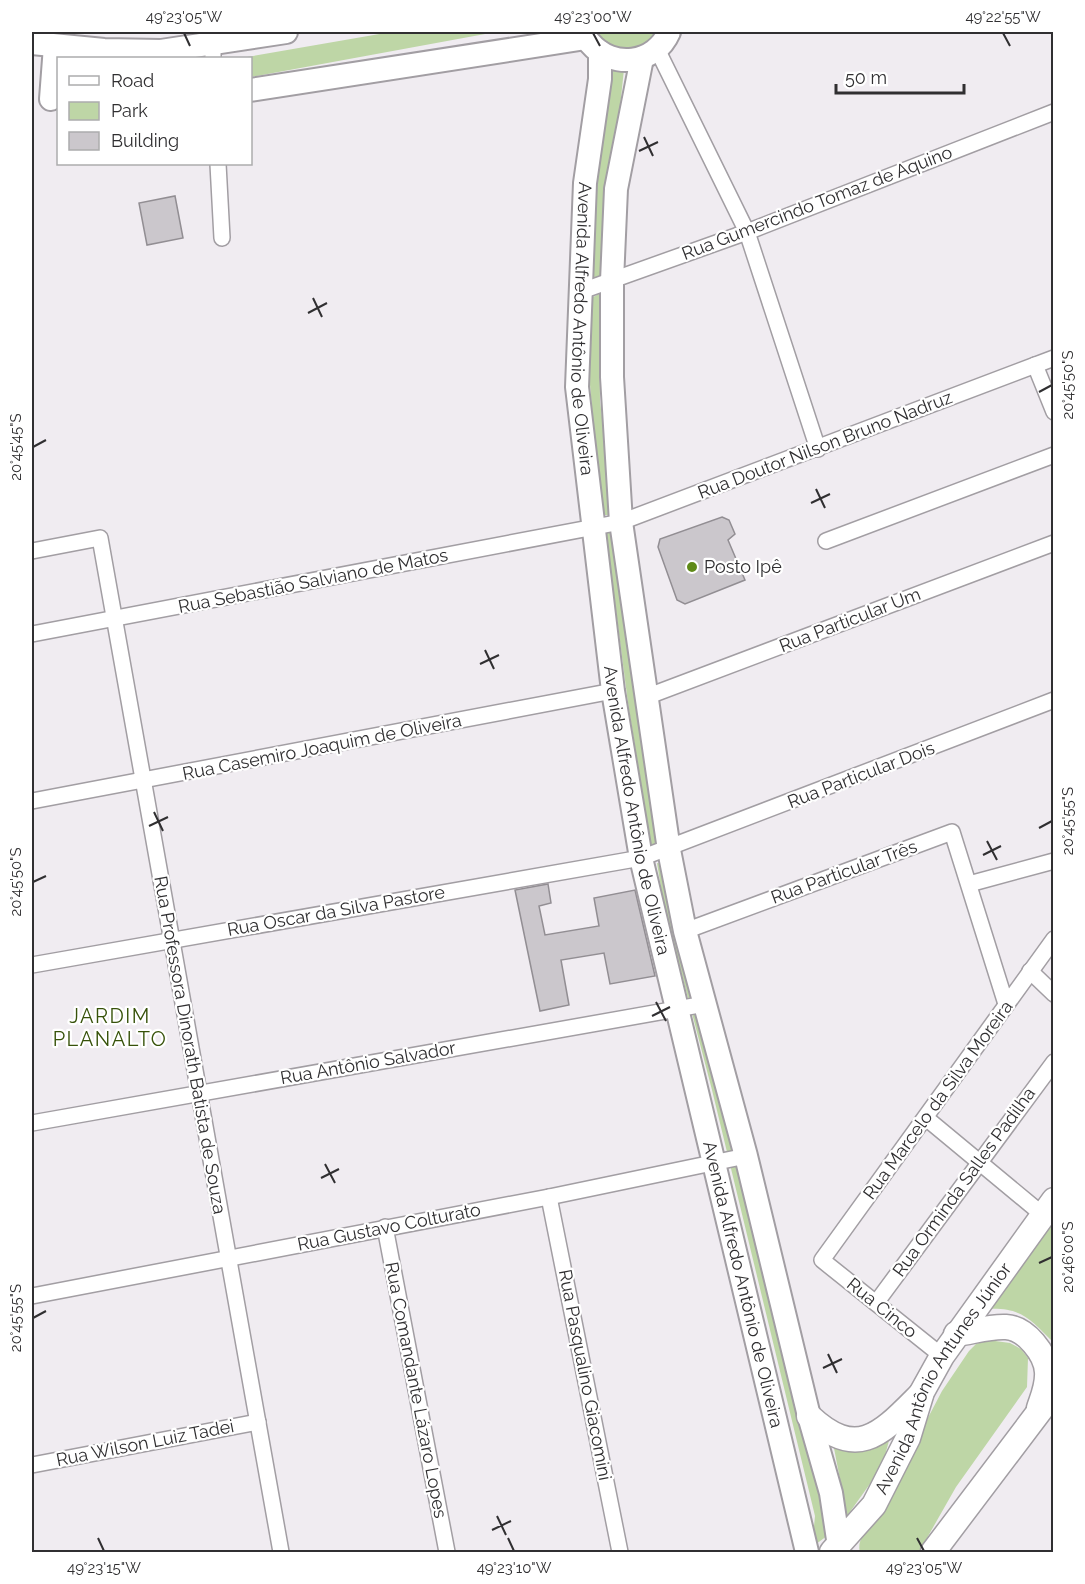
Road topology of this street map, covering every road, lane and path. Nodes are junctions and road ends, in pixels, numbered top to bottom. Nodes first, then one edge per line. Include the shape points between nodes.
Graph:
1 (286, 32) edge
2 (590, 40) edge
3 (663, 41) edge
4 (32, 43) edge
5 (213, 44) edge
6 (55, 46) junction
7 (252, 90) edge
8 (47, 98) edge
9 (1053, 112) edge
10 (218, 165) edge
11 (747, 232) junction
12 (222, 238) dead end
13 (612, 281) junction
14 (579, 292) junction
15 (1053, 358) edge
16 (1035, 365) junction
17 (1053, 412) edge
18 (818, 449) junction
19 (1053, 455) edge
20 (621, 522) junction
21 (594, 528) junction
22 (826, 541) dead end
23 (1053, 543) edge
24 (32, 551) edge
25 (114, 618) junction
26 (32, 634) edge
27 (613, 691) junction
28 (646, 697) junction
29 (1053, 700) edge
30 (143, 781) junction
31 (32, 801) edge
32 (669, 850) junction
33 (641, 858) junction
34 (1053, 861) edge
35 (969, 884) junction
36 (685, 931) junction
37 (1053, 939) edge
38 (172, 940) junction
39 (32, 965) edge
40 (1030, 971) junction
41 (1053, 994) edge
42 (705, 1004) junction
43 (1006, 1004) junction
44 (677, 1009) junction
45 (1053, 1062) edge
46 (199, 1093) junction
47 (926, 1118) junction
48 (32, 1122) edge
49 (746, 1156) junction
50 (979, 1162) junction
51 (714, 1163) junction
52 (549, 1197) junction
53 (1048, 1208) edge
54 (385, 1227) junction
55 (229, 1257) junction
56 (822, 1260) joint
57 (32, 1296) edge
58 (876, 1303) junction
59 (956, 1334) junction
60 (942, 1356) junction
61 (922, 1392) junction
62 (1053, 1392) edge
63 (1038, 1411) junction
64 (809, 1416) junction
65 (258, 1422) junction
66 (32, 1465) edge
67 (837, 1550) edge
68 (281, 1552) edge
69 (447, 1552) edge
70 (620, 1552) edge
71 (807, 1552) edge
72 (933, 1552) edge

1 - 5 main road
2 - 3 main road via 620,60
2 - 7 main road
2 - 14 main road, Avenida Alfredo Antônio de Oliveira via 600,79 585,183
3 - 11 street
3 - 13 main road, Avenida Alfredo Antônio de Oliveira via 616,189
4 - 6 main road
5 - 6 main road via 161,51
6 - 8 main road
9 - 11 street, Rua Gumercindo Tomaz de Aquino
10 - 12 street
11 - 13 street, Rua Gumercindo Tomaz de Aquino
11 - 18 street
13 - 14 street, Rua Gumercindo Tomaz de Aquino
13 - 20 main road, Avenida Alfredo Antônio de Oliveira via 612,377
14 - 21 main road, Avenida Alfredo Antônio de Oliveira via 577,387
15 - 16 street, Rua Doutor Nilson Bruno Nadruz
16 - 17 street
16 - 18 street, Rua Doutor Nilson Bruno Nadruz
18 - 20 street, Rua Doutor Nilson Bruno Nadruz
19 - 22 street
20 - 21 street, Rua Doutor Nilson Bruno Nadruz
20 - 28 main road, Avenida Alfredo Antônio de Oliveira
21 - 25 street, Rua Sebastião Salviano de Matos
21 - 27 main road, Avenida Alfredo Antônio de Oliveira
23 - 28 street, Rua Particular Um
24 - 25 street, Rua Professora Dinorath Batista de Souza via 100,538
25 - 26 street, Rua Sebastião Salviano de Matos
25 - 30 street, Rua Professora Dinorath Batista de Souza
27 - 30 street, Rua Casemiro Joaquim de Oliveira
27 - 33 main road, Avenida Alfredo Antônio de Oliveira
28 - 32 main road, Avenida Alfredo Antônio de Oliveira
29 - 32 street, Rua Particular Dois
30 - 31 street, Rua Casemiro Joaquim de Oliveira
30 - 38 street, Rua Professora Dinorath Batista de Souza
32 - 33 street, Rua Particular Dois
32 - 36 main road, Avenida Alfredo Antônio de Oliveira
33 - 38 street, Rua Oscar da Silva Pastore
33 - 44 main road, Avenida Alfredo Antônio de Oliveira
34 - 35 street
35 - 36 street, Rua Particular Três via 952,832
35 - 43 street, Rua Particular Três
36 - 42 main road, Avenida Alfredo Antônio de Oliveira
37 - 40 street, Rua Marcelo da Silva Moreira
38 - 39 street, Rua Oscar da Silva Pastore
38 - 46 street, Rua Professora Dinorath Batista de Souza
40 - 41 street
40 - 43 street, Rua Marcelo da Silva Moreira
42 - 44 street, Rua Antônio Salvador
42 - 49 main road, Avenida Alfredo Antônio de Oliveira
43 - 47 street, Rua Marcelo da Silva Moreira
44 - 46 street, Rua Antônio Salvador
44 - 51 main road, Avenida Alfredo Antônio de Oliveira
45 - 50 street, Rua Orminda Salles Padilha
46 - 48 street, Rua Antônio Salvador
46 - 55 street, Rua Professora Dinorath Batista de Souza
47 - 50 street
47 - 56 street, Rua Marcelo da Silva Moreira
49 - 51 street, Rua Gustavo Colturato
49 - 64 main road, Avenida Alfredo Antônio de Oliveira
50 - 53 street
50 - 58 street, Rua Orminda Salles Padilha
51 - 52 street, Rua Gustavo Colturato
51 - 71 main road, Avenida Alfredo Antônio de Oliveira
52 - 54 street, Rua Gustavo Colturato
52 - 70 street, Rua Pasqualino Giacomini
53 - 59 main road, Avenida Antônio Antunes Júnior
54 - 55 street, Rua Gustavo Colturato
54 - 69 street, Rua Comandante Lázaro Lopes
55 - 57 street, Rua Gustavo Colturato
55 - 65 street, Rua Professora Dinorath Batista de Souza
56 - 58 street, Rua Cinco
58 - 60 street, Rua Cinco
59 - 60 main road, Avenida Antônio Antunes Júnior
59 - 63 main road via 1007,1327 1023,1332 1047,1369 1047,1385
60 - 61 main road, Avenida Antônio Antunes Júnior
61 - 64 main road via 889,1426 871,1437 836,1437
61 - 67 main road, Avenida Antônio Antunes Júnior via 909,1438 891,1475 874,1505
62 - 63 main road
63 - 72 main road
64 - 67 main road, Avenida Alfredo Antônio de Oliveira via 831,1493
65 - 66 street, Rua Wilson Luiz Tadei
65 - 68 street, Rua Professora Dinorath Batista de Souza

